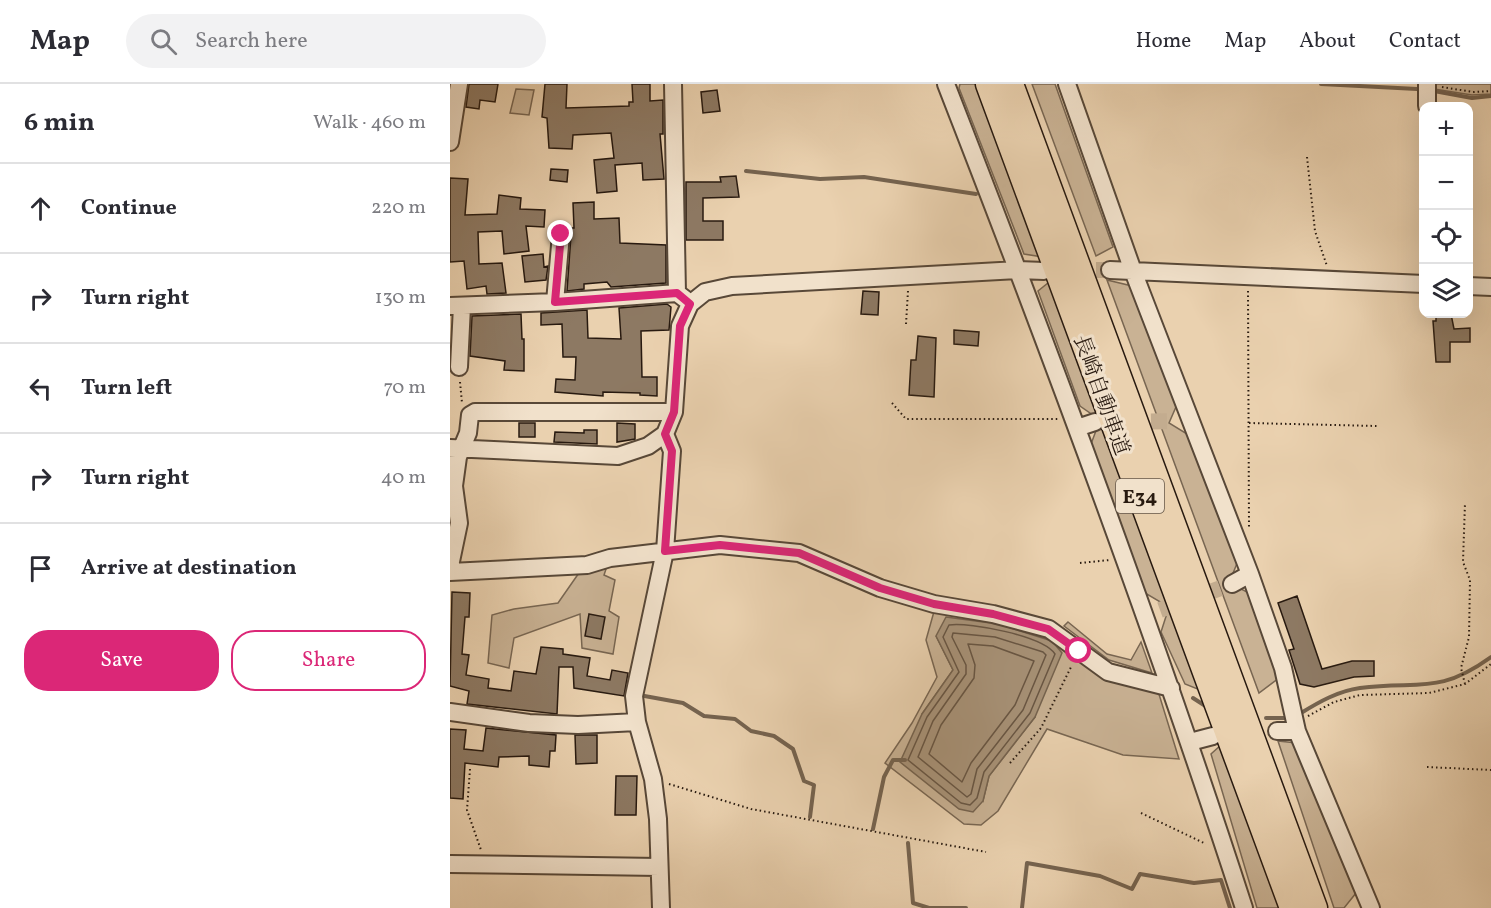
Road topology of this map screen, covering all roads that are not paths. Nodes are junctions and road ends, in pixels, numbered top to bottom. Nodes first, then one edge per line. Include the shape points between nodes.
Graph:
1 (459, 84) edge
2 (673, 84) edge
3 (946, 84) edge
4 (988, 84) edge
5 (1011, 84) edge
6 (1067, 84) edge
7 (1422, 84) edge
8 (1427, 84) edge
9 (1427, 102) edge
10 (450, 142) edge
11 (561, 234) dead end
12 (1018, 270) junction
13 (1110, 270) tunnel mouth
14 (1044, 271) dead end
15 (1133, 271) junction
16 (1419, 284) edge
17 (1473, 286) edge
18 (1491, 287) edge
19 (677, 293) junction
20 (555, 302) junction
21 (690, 304) junction
22 (456, 306) edge
23 (459, 367) road end
24 (674, 412) junction
25 (1174, 421) tunnel mouth
26 (1095, 422) dead end
27 (1191, 422) junction
28 (1075, 423) junction
29 (665, 434) junction
30 (456, 448) edge
31 (666, 544) junction
32 (450, 566) edge
33 (1250, 574) junction
34 (1232, 584) tunnel mouth
35 (1171, 688) junction
36 (450, 712) edge
37 (637, 722) junction
38 (1297, 727) junction
39 (1277, 731) dead end
40 (1213, 736) dead end
41 (1190, 741) junction
42 (450, 864) edge
43 (659, 867) junction
44 (1369, 907) edge
45 (661, 908) edge
46 (1244, 908) edge
47 (1292, 908) edge
48 (1315, 908) edge

1 - 10 street
2 - 19 street
3 - 12 street
4 - 47 highway, 長崎自動車道 / E34
5 - 48 highway, 長崎自動車道 / E34
6 - 15 street
7 - 8 street
8 - 9 street
11 - 20 street
12 - 14 street
12 - 21 street via 732,286 705,292
12 - 28 street
13 - 15 street
15 - 16 street
15 - 27 street
17 - 18 street
19 - 20 street
19 - 21 street
20 - 22 street
21 - 24 street via 680,326
22 - 23 street
24 - 29 street
24 - 30 street via 475,412 470,415
25 - 27 street
26 - 28 street
27 - 33 street
28 - 35 street via 1125,558 1154,614
29 - 30 street via 648,446 618,456
29 - 31 street via 672,451
30 - 32 street via 454,486 459,523
31 - 32 street via 587,565
31 - 35 street via 799,553 891,591 1048,629 1108,672
31 - 37 street via 634,696
33 - 34 street
33 - 38 street via 1283,668
35 - 41 street
36 - 37 street via 568,725
37 - 43 street via 653,779
38 - 39 street
38 - 44 street
40 - 41 street
41 - 46 street
42 - 43 street
43 - 45 street

